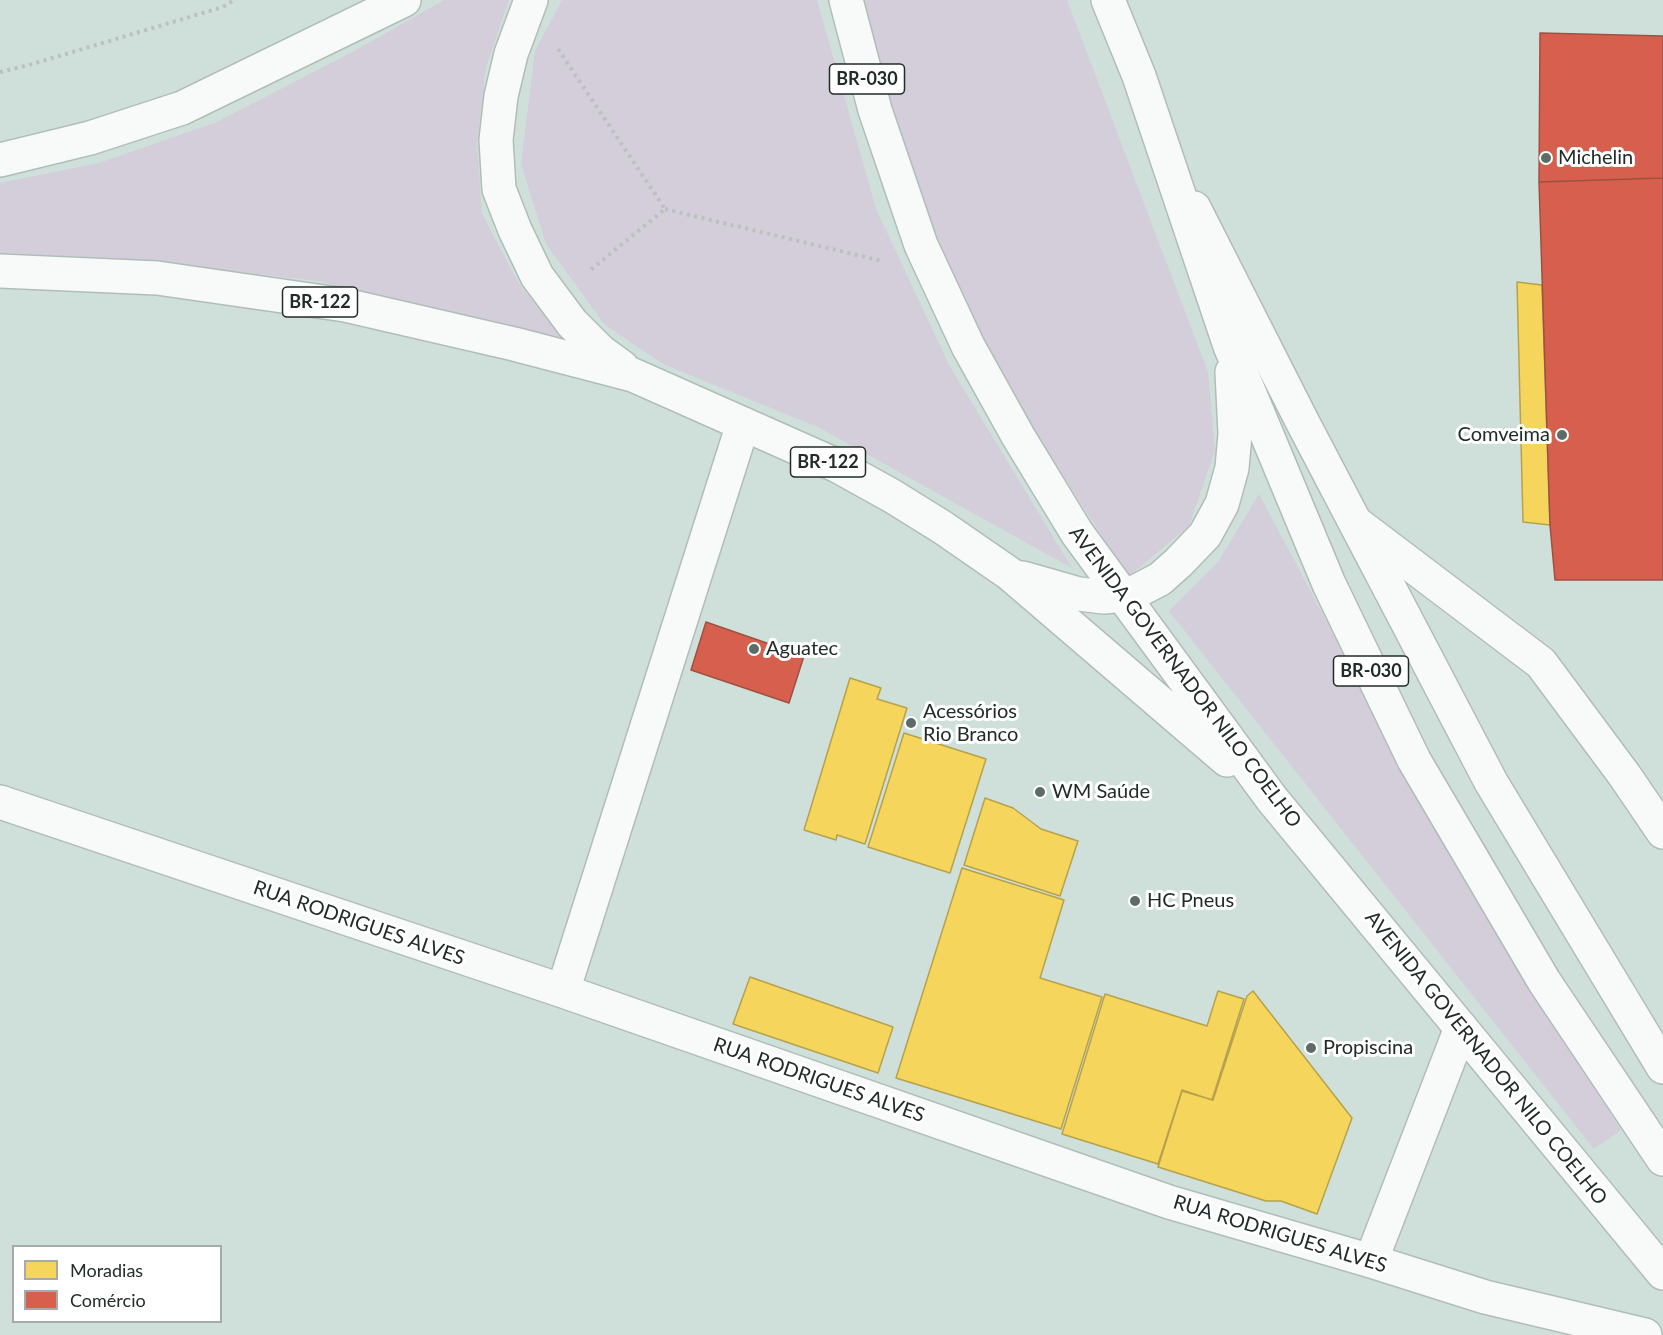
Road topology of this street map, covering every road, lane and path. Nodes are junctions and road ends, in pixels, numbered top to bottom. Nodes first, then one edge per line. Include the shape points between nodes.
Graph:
1 (234, 0) edge
2 (353, 0) edge
3 (404, 0) edge
4 (846, 0) edge
5 (1108, 0) edge
6 (1122, 0) edge
7 (530, 3) edge
8 (259, 70) junction
9 (0, 72) edge
10 (1139, 76) junction
11 (1161, 142) junction
12 (0, 160) edge
13 (665, 208) junction
14 (0, 271) edge
15 (935, 275) junction
16 (554, 299) junction
17 (1230, 346) junction
18 (633, 375) junction
19 (743, 424) junction
20 (1356, 523) junction
21 (1010, 574) junction
22 (1122, 596) junction
23 (1272, 799) junction
24 (0, 802) edge
25 (1663, 832) edge
26 (563, 991) junction
27 (1461, 1028) junction
28 (1663, 1067) edge
29 (1663, 1159) edge
30 (1371, 1261) junction
31 (1663, 1273) edge
32 (1646, 1335) edge

1 - 9 path via 224,7
2 - 8 main road
3 - 8 main road
4 - 15 main road, AVENIDA GOVERNADOR NILO COELHO / BR-030 via 875,110
5 - 10 main road, BR-030
6 - 10 main road, BR-030
7 - 13 path
7 - 16 main road via 501,96 496,140 499,189 533,267
8 - 12 main road via 182,108 90,138
10 - 11 main road, BR-030
11 - 17 main road, BR-030
11 - 20 main road, BR-030
13 - 15 path
13 - 16 path
14 - 18 main road, BR-122 via 157,278 345,305
15 - 22 main road, AVENIDA GOVERNADOR NILO COELHO / BR-030 via 968,346 1018,436 1077,533
16 - 18 main road via 600,351
17 - 22 main road, BR-122 via 1235,434 1232,468 1222,504 1205,535 1178,563 1160,579
17 - 29 main road, BR-030 via 1329,584 1414,760 1544,981
18 - 19 main road, BR-122
19 - 21 main road, BR-122 via 838,466 892,496
19 - 26 main road
20 - 25 main road via 1541,663
20 - 28 main road, BR-030 via 1491,782
21 - 22 main road, BR-122 via 1079,594
21 - 23 main road
22 - 23 main road, AVENIDA GOVERNADOR NILO COELHO / BR-030
23 - 27 main road, AVENIDA GOVERNADOR NILO COELHO / BR-030
24 - 26 main road, RUA RODRIGUES ALVES
26 - 30 main road, RUA RODRIGUES ALVES via 1169,1202
27 - 30 main road
27 - 31 main road, AVENIDA GOVERNADOR NILO COELHO / BR-030
30 - 32 main road, RUA RODRIGUES ALVES via 1485,1297

